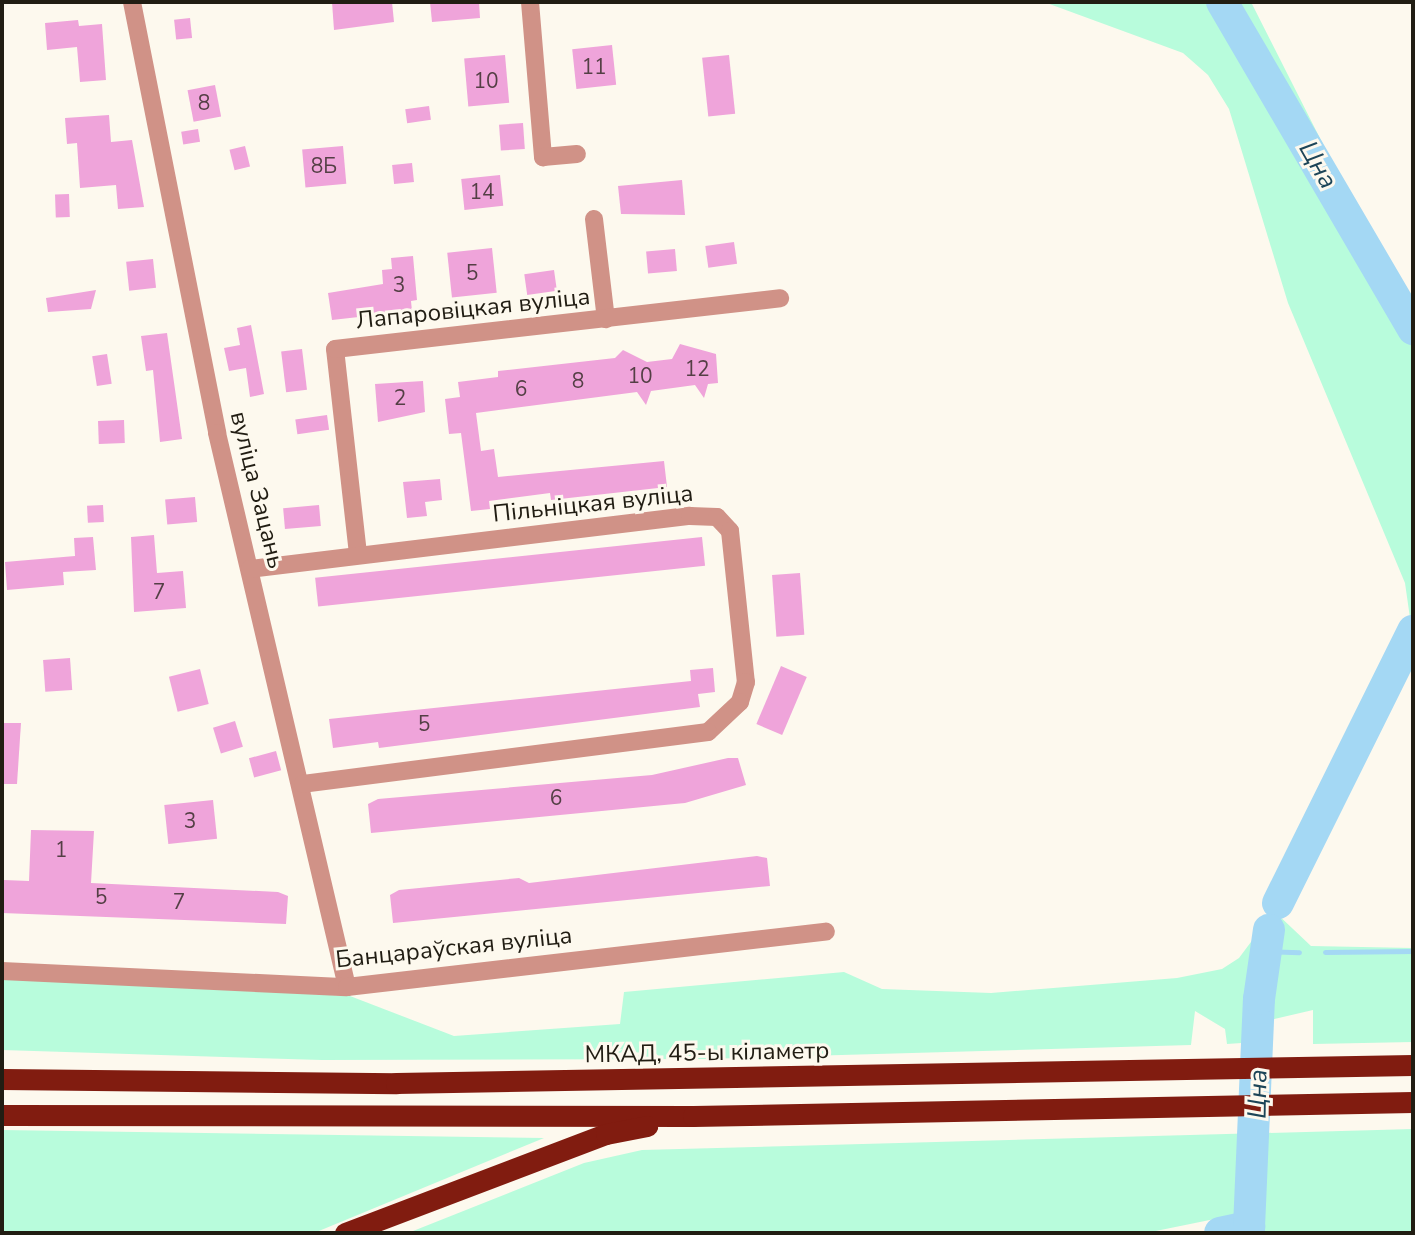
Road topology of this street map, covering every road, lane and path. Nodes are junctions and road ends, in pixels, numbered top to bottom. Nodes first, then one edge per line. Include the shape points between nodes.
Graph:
1 (132, 2) edge
2 (530, 2) edge
3 (577, 155) dead end
4 (594, 219) dead end
5 (780, 298) dead end
6 (606, 319) junction
7 (358, 555) junction
8 (250, 569) junction
9 (303, 784) junction
10 (826, 932) dead end
11 (2, 971) edge
12 (347, 987) junction
13 (1413, 1065) edge
14 (2, 1079) edge
15 (1413, 1102) edge
16 (2, 1115) edge
17 (694, 1116) junction
18 (345, 1233) edge

1 - 8 street, вуліца Зацань via 216,433
2 - 3 street via 543,157
4 - 6 street
5 - 6 street, Лапаровіцкая вуліца
6 - 7 street, Лапаровіцкая вуліца via 335,349
7 - 8 street, Пільніцкая вуліца
7 - 9 street, Пільніцкая вуліца via 717,517 730,531 746,682 725,719 682,740
8 - 9 street, вуліца Зацань
9 - 12 street, вуліца Зацань
10 - 12 street, Банцараўская вуліца
11 - 12 street, Банцараўская вуліца
13 - 14 highway, МКАД, 45-ы кіламетр via 396,1083
15 - 17 highway
16 - 17 highway
17 - 18 highway via 606,1134

